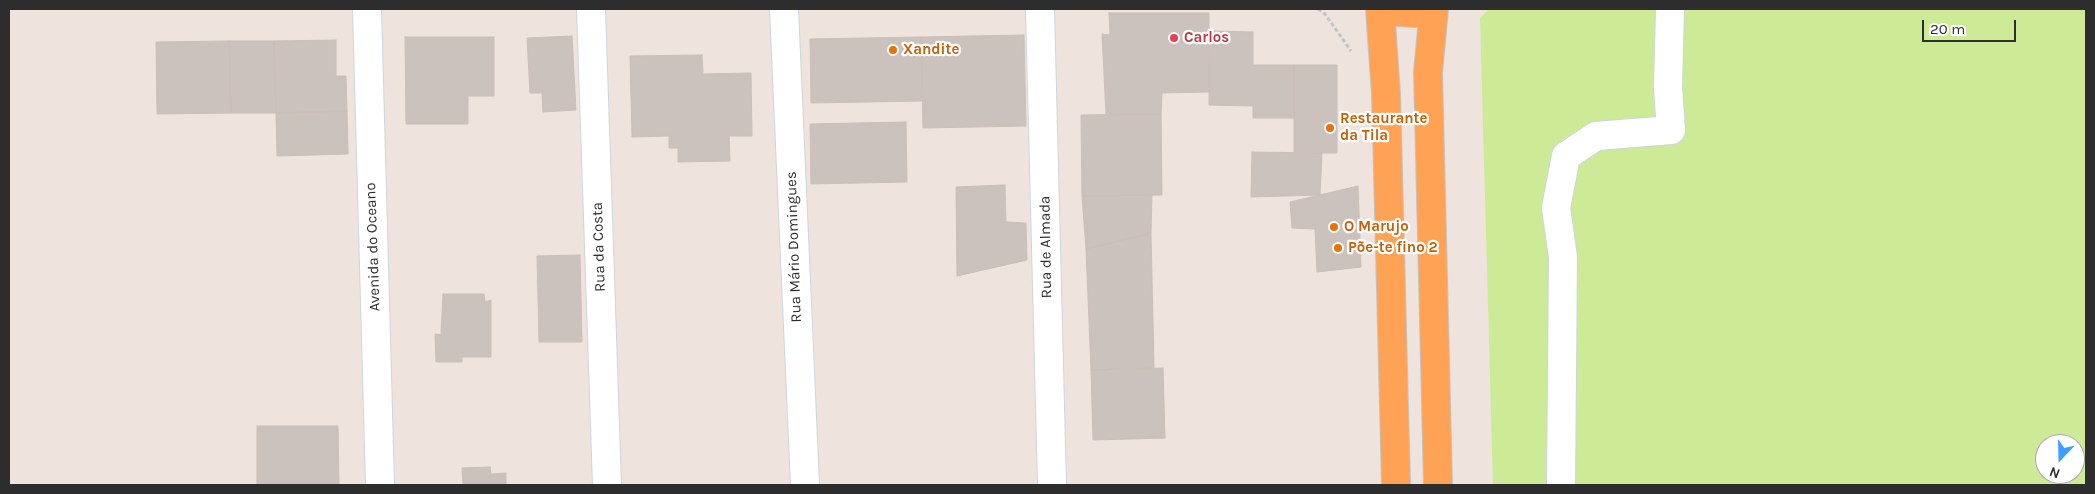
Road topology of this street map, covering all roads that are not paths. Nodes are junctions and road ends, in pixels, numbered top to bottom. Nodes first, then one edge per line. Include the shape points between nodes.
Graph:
1 (367, 9) edge
2 (591, 9) edge
3 (784, 9) edge
4 (1040, 9) edge
5 (1380, 9) edge
6 (1387, 9) edge
7 (1429, 9) edge
8 (1434, 9) edge
9 (1670, 9) edge
10 (380, 485) edge
11 (607, 485) edge
12 (805, 485) edge
13 (1052, 485) edge
14 (1396, 485) edge
15 (1438, 485) edge
16 (1561, 485) edge

1 - 10 street, Avenida do Oceano
2 - 11 street, Rua da Costa
3 - 12 street, Rua Mário Domingues
4 - 13 street, Rua de Almada
5 - 14 main road via 1386,94
6 - 7 main road via 1416,13
8 - 15 main road via 1428,72
9 - 16 street via 1668,87 1671,130 1596,136 1566,156 1556,208 1563,257

